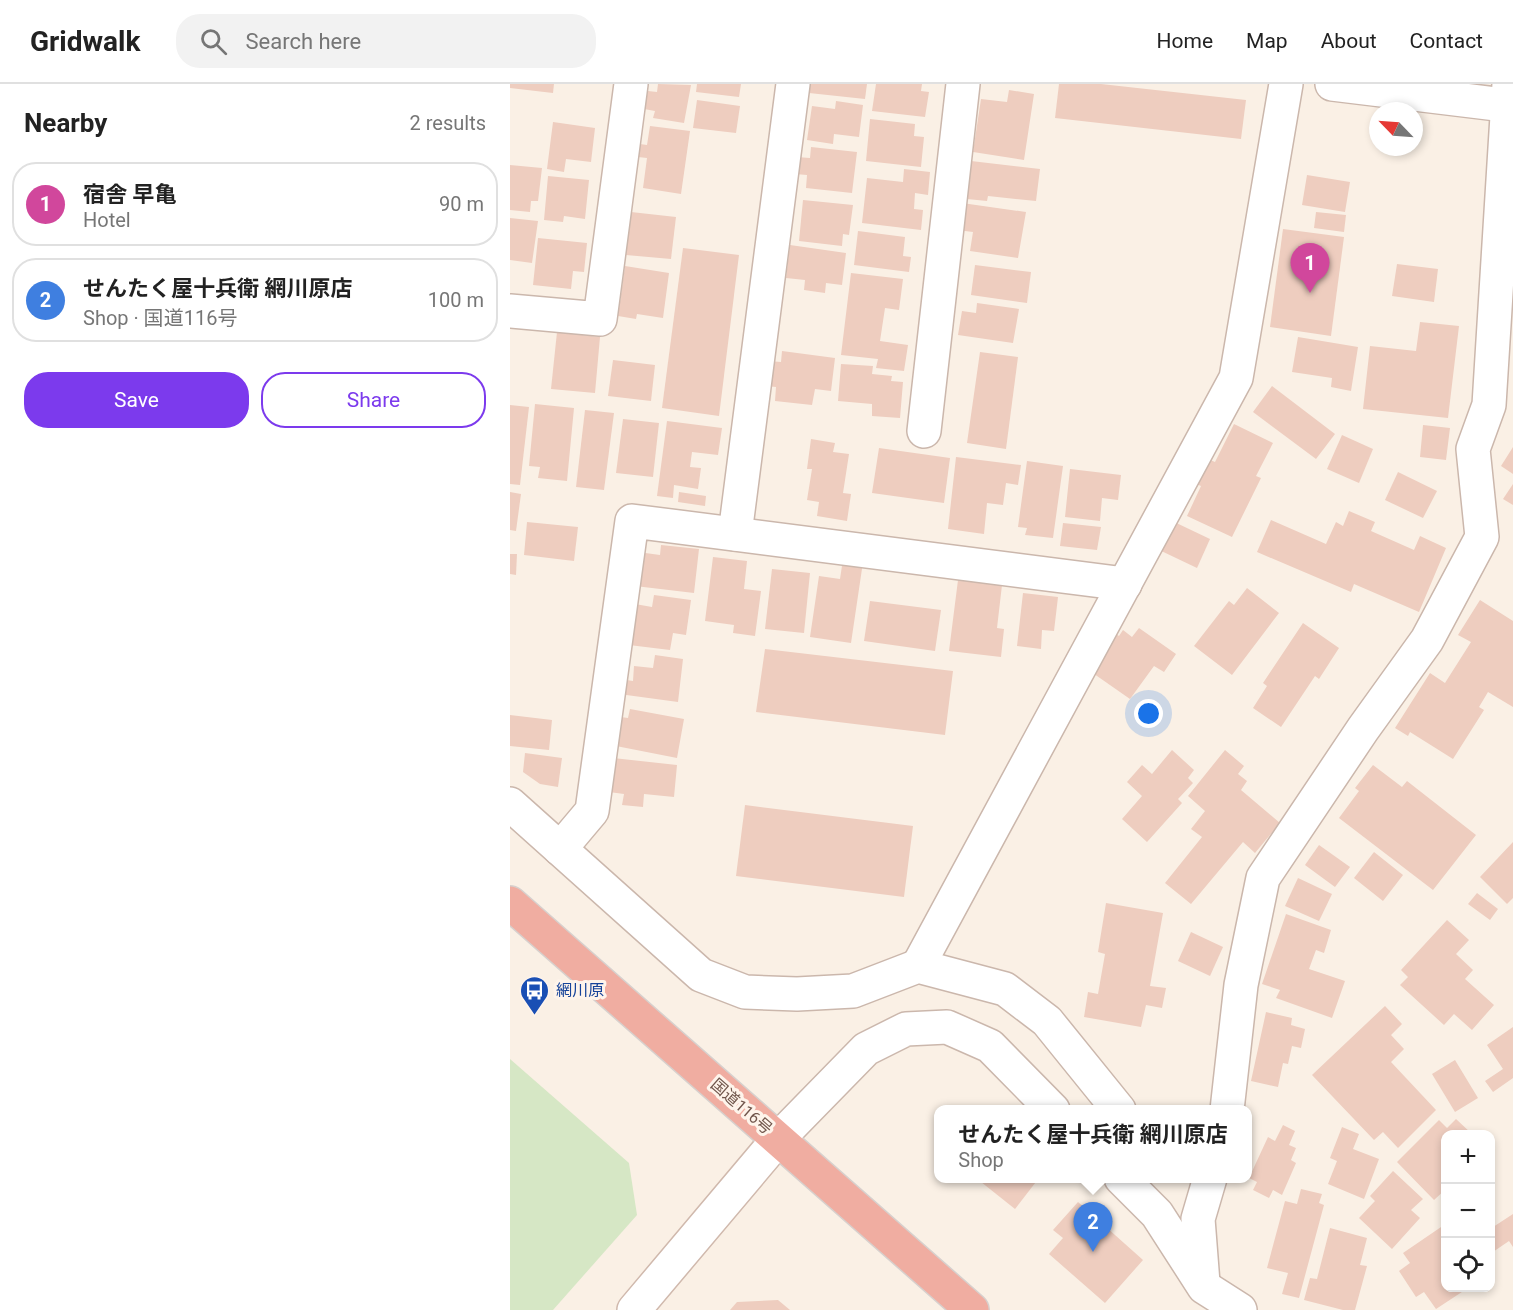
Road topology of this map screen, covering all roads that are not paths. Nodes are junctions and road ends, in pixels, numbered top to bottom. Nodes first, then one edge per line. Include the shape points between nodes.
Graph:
1 (632, 84) edge
2 (793, 84) edge
3 (963, 84) edge
4 (1286, 84) edge
5 (1332, 84) edge
6 (1510, 99) edge
7 (510, 311) edge
8 (1504, 332) edge
9 (924, 431) dead end
10 (735, 534) junction
11 (1125, 584) junction
12 (510, 804) edge
13 (560, 849) junction
14 (510, 903) edge
15 (918, 966) junction
16 (1048, 1105) edge
17 (1115, 1105) edge
18 (1228, 1105) edge
19 (779, 1138) junction
20 (1125, 1183) edge
21 (1209, 1183) edge
22 (1204, 1287) junction
23 (634, 1310) edge
24 (972, 1310) edge
25 (1240, 1310) edge

1 - 7 street via 600,319
2 - 10 street
3 - 9 street
4 - 11 street via 1236,378
5 - 6 street
6 - 8 street
8 - 18 street via 1489,405 1473,449 1482,537 1427,640 1263,878 1241,985
10 - 11 street
10 - 13 street via 632,521 592,811
11 - 15 street
12 - 13 street
13 - 15 street via 701,975 745,992 853,991
14 - 19 highway, 国道116号
15 - 17 street via 1005,989 1047,1021
16 - 19 street via 990,1046 946,1027 906,1029 866,1049
19 - 23 street
19 - 24 highway, 国道116号
20 - 22 street via 1156,1214
21 - 22 street via 1198,1219
22 - 25 street

